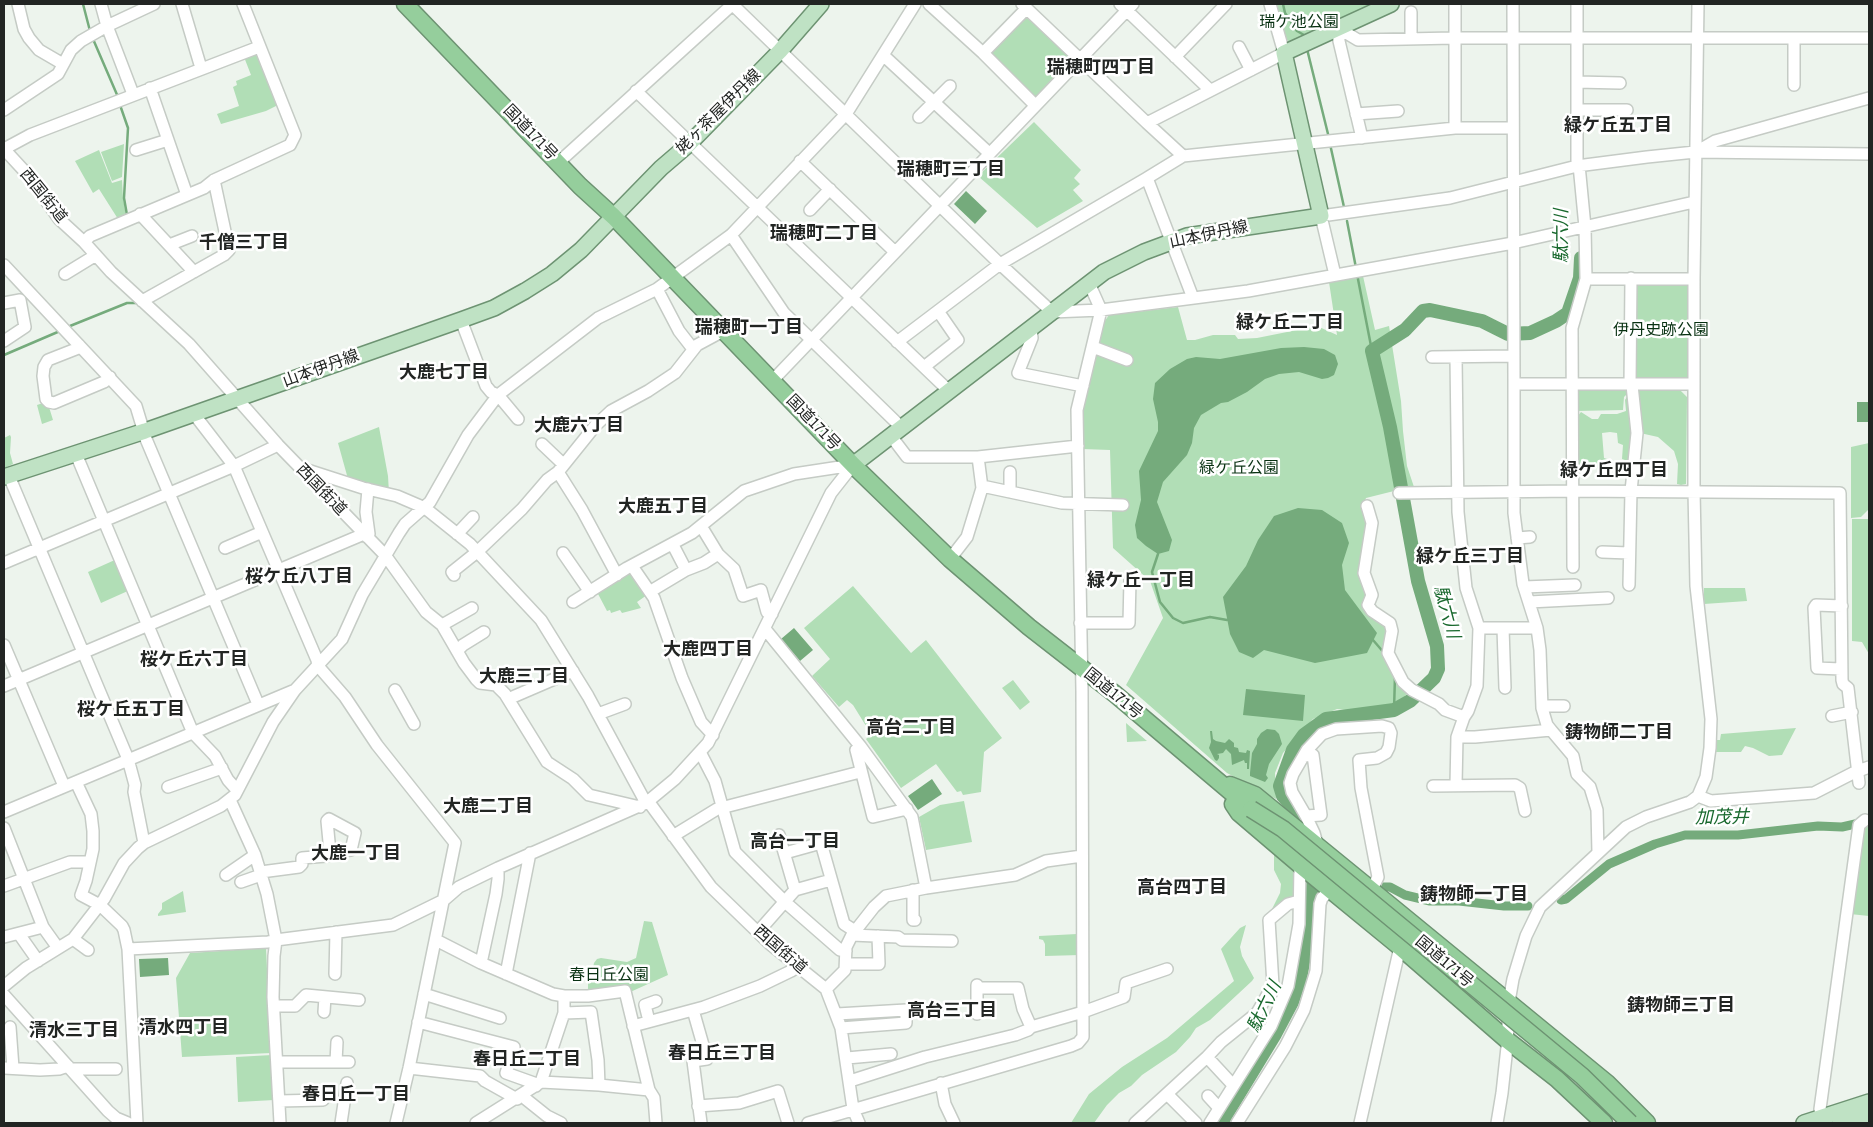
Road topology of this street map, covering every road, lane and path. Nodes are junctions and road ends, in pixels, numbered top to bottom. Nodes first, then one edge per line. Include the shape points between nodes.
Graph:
1 (18, 4) edge
2 (101, 4) edge
3 (154, 4) edge
4 (182, 4) edge
5 (243, 4) edge
6 (405, 4) edge
7 (733, 4) edge
8 (821, 4) edge
9 (914, 4) edge
10 (929, 4) edge
11 (1226, 4) edge
12 (1270, 4) edge
13 (1391, 4) edge
14 (1456, 4) edge
15 (1513, 4) edge
16 (1577, 4) edge
17 (1698, 4) edge
18 (1024, 6) edge
19 (1126, 6) edge
20 (1411, 12) dead end
21 (107, 26) junction
22 (1338, 28) junction
23 (1454, 38) junction
24 (1513, 38) junction
25 (1869, 38) edge
26 (1411, 39) junction
27 (1579, 39) junction
28 (1697, 39) junction
29 (1794, 39) junction
30 (259, 47) junction
31 (1238, 47) dead end
32 (780, 51) junction
33 (984, 53) junction
34 (1284, 54) junction
35 (883, 55) junction
36 (1175, 57) junction
37 (1080, 60) junction
38 (62, 64) junction
39 (202, 68) junction
40 (1251, 70) junction
41 (1796, 78) dead end
42 (1577, 82) junction
43 (1620, 83) dead end
44 (950, 86) dead end
45 (150, 88) junction
46 (1210, 90) junction
47 (636, 91) junction
48 (133, 94) junction
49 (1869, 98) edge
50 (934, 102) junction
51 (1035, 105) junction
52 (4, 110) edge
53 (1579, 110) junction
54 (1627, 110) dead end
55 (1398, 111) dead end
56 (846, 114) junction
57 (1356, 114) junction
58 (919, 117) dead end
59 (1147, 123) junction
60 (1455, 128) junction
61 (1513, 128) junction
62 (1362, 138) junction
63 (168, 140) junction
64 (689, 144) junction
65 (1305, 144) junction
66 (4, 150) edge
67 (136, 150) dead end
68 (1695, 152) junction
69 (990, 153) junction
70 (1869, 154) edge
71 (1183, 156) junction
72 (800, 161) junction
73 (559, 162) junction
74 (1578, 165) junction
75 (1148, 178) junction
76 (214, 180) junction
77 (1513, 182) junction
78 (830, 189) junction
79 (187, 195) junction
80 (1694, 202) junction
81 (940, 204) junction
82 (757, 208) junction
83 (810, 210) dead end
84 (140, 214) junction
85 (1321, 216) junction
86 (614, 217) junction
87 (1585, 227) junction
88 (731, 235) junction
89 (192, 236) dead end
90 (1170, 241) junction
91 (84, 242) junction
92 (1513, 243) junction
93 (169, 245) junction
94 (895, 252) junction
95 (96, 255) junction
96 (1000, 264) junction
97 (4, 265) edge
98 (194, 272) junction
99 (65, 274) dead end
100 (1335, 275) junction
101 (1586, 278) junction
102 (1631, 278) junction
103 (672, 279) junction
104 (1694, 279) junction
105 (1089, 283) junction
106 (657, 289) junction
107 (852, 298) junction
108 (1193, 298) junction
109 (142, 301) junction
110 (4, 303) edge
111 (1101, 310) junction
112 (938, 311) junction
113 (1052, 312) junction
114 (461, 320) junction
115 (1031, 328) junction
116 (723, 331) junction
117 (811, 340) junction
118 (4, 341) edge
119 (897, 342) junction
120 (80, 345) junction
121 (1093, 347) junction
122 (693, 349) junction
123 (1514, 356) junction
124 (1432, 357) dead end
125 (1456, 357) junction
126 (1128, 360) dead end
127 (924, 367) junction
128 (110, 377) junction
129 (772, 381) junction
130 (1514, 384) junction
131 (1572, 384) junction
132 (1694, 384) junction
133 (1631, 385) junction
134 (1083, 386) junction
135 (949, 391) junction
136 (498, 395) junction
137 (237, 399) junction
138 (194, 414) junction
139 (518, 419) dead end
140 (145, 431) junction
141 (896, 432) junction
142 (542, 444) dead end
143 (278, 445) junction
144 (1078, 446) junction
145 (76, 454) junction
146 (978, 457) junction
147 (853, 465) junction
148 (234, 466) junction
149 (299, 467) junction
150 (560, 468) junction
151 (1010, 472) dead end
152 (6, 476) edge
153 (982, 486) junction
154 (368, 489) junction
155 (1514, 491) junction
156 (1573, 491) junction
157 (1631, 491) junction
158 (1694, 491) junction
159 (1010, 492) junction
160 (1457, 492) junction
161 (169, 493) junction
162 (1399, 493) dead end
163 (1078, 503) junction
164 (1123, 505) dead end
165 (1367, 506) dead end
166 (424, 508) junction
167 (473, 517) dead end
168 (104, 520) junction
169 (701, 526) junction
170 (262, 532) junction
171 (457, 534) junction
172 (365, 535) junction
173 (1530, 537) dead end
174 (1517, 538) junction
175 (673, 545) junction
176 (39, 548) junction
177 (225, 548) dead end
178 (477, 552) junction
179 (1602, 552) dead end
180 (563, 553) dead end
181 (1630, 553) junction
182 (718, 554) junction
183 (385, 555) junction
184 (950, 559) junction
185 (4, 563) edge
186 (632, 566) junction
187 (1573, 567) dead end
188 (279, 570) junction
189 (686, 570) junction
190 (452, 572) dead end
191 (616, 575) junction
192 (1130, 580) dead end
193 (1630, 584) dead end
194 (1575, 585) dead end
195 (1524, 587) junction
196 (650, 591) junction
197 (590, 592) junction
198 (214, 597) junction
199 (1608, 598) dead end
200 (573, 602) dead end
201 (1528, 602) junction
202 (1842, 606) junction
203 (472, 608) dead end
204 (772, 614) junction
205 (1080, 623) junction
206 (442, 625) junction
207 (148, 626) junction
208 (1479, 628) junction
209 (1504, 628) junction
210 (1537, 628) junction
211 (765, 629) junction
212 (484, 632) dead end
213 (4, 645) edge
214 (457, 651) junction
215 (84, 653) junction
216 (318, 666) junction
217 (1081, 668) junction
218 (1842, 669) junction
219 (573, 672) junction
220 (18, 680) junction
221 (4, 686) edge
222 (1504, 688) dead end
223 (296, 690) junction
224 (395, 690) dead end
225 (508, 699) junction
226 (258, 704) junction
227 (625, 704) dead end
228 (1542, 706) junction
229 (1564, 706) dead end
230 (1852, 712) junction
231 (598, 714) junction
232 (1832, 716) dead end
233 (1464, 717) junction
234 (414, 724) dead end
235 (1551, 730) junction
236 (193, 732) junction
237 (712, 735) junction
238 (1457, 737) junction
239 (861, 747) junction
240 (700, 752) junction
241 (1304, 756) junction
242 (128, 759) junction
243 (1869, 767) edge
244 (222, 768) junction
245 (860, 772) junction
246 (1858, 777) junction
247 (1216, 780) junction
248 (76, 782) junction
249 (1456, 785) junction
250 (64, 786) junction
251 (1433, 786) dead end
252 (168, 787) dead end
253 (237, 790) junction
254 (1698, 796) junction
255 (230, 800) junction
256 (645, 804) junction
257 (722, 807) junction
258 (907, 809) junction
259 (1251, 809) junction
260 (1525, 811) dead end
261 (4, 812) edge
262 (1306, 816) junction
263 (1865, 820) dead end
264 (4, 828) edge
265 (779, 835) dead end
266 (673, 836) junction
267 (144, 843) junction
268 (1315, 845) junction
269 (330, 852) dead end
270 (1598, 852) junction
271 (530, 853) junction
272 (785, 853) junction
273 (256, 855) junction
274 (1082, 856) junction
275 (90, 862) junction
276 (1302, 867) junction
277 (498, 868) junction
278 (261, 874) junction
279 (226, 875) dead end
280 (24, 879) junction
281 (831, 880) junction
282 (241, 882) dead end
283 (4, 886) edge
284 (926, 888) junction
285 (1369, 888) junction
286 (1328, 889) junction
287 (795, 890) junction
288 (913, 890) junction
289 (444, 900) junction
290 (1299, 901) junction
291 (784, 902) junction
292 (100, 905) junction
293 (913, 920) dead end
294 (44, 927) junction
295 (336, 932) junction
296 (758, 932) junction
297 (853, 933) junction
298 (19, 934) junction
299 (878, 936) junction
300 (4, 937) edge
301 (73, 939) junction
302 (276, 940) junction
303 (436, 940) junction
304 (952, 941) dead end
305 (1400, 947) junction
306 (58, 948) junction
307 (128, 949) junction
308 (88, 950) dead end
309 (846, 951) junction
310 (38, 961) junction
311 (481, 963) junction
312 (846, 964) junction
313 (798, 966) junction
314 (1167, 969) dead end
315 (335, 974) dead end
316 (506, 974) junction
317 (4, 986) edge
318 (826, 989) junction
319 (424, 994) junction
320 (4, 995) edge
321 (564, 996) junction
322 (325, 997) junction
323 (359, 1000) dead end
324 (656, 1002) dead end
325 (1509, 1002) junction
326 (274, 1006) junction
327 (693, 1010) junction
328 (324, 1012) dead end
329 (1083, 1012) junction
330 (564, 1013) junction
331 (837, 1014) junction
332 (978, 1014) dead end
333 (500, 1018) dead end
334 (418, 1022) junction
335 (649, 1022) junction
336 (633, 1026) junction
337 (10, 1027) dead end
338 (1031, 1027) junction
339 (842, 1028) junction
340 (1507, 1040) junction
341 (337, 1042) dead end
342 (891, 1054) dead end
343 (1207, 1057) junction
344 (847, 1058) junction
345 (277, 1062) junction
346 (336, 1062) junction
347 (349, 1062) dead end
348 (8, 1068) edge
349 (70, 1068) junction
350 (409, 1068) junction
351 (116, 1069) dead end
352 (850, 1081) junction
353 (347, 1083) dead end
354 (941, 1083) junction
355 (538, 1084) junction
356 (599, 1084) junction
357 (1233, 1085) junction
358 (649, 1090) junction
359 (1167, 1094) junction
360 (1208, 1096) dead end
361 (519, 1097) junction
362 (323, 1100) dead end
363 (279, 1102) junction
364 (1869, 1102) edge
365 (698, 1106) junction
366 (1219, 1108) junction
367 (853, 1109) junction
368 (1869, 1114) edge
369 (1188, 1121) edge
370 (1822, 1121) edge
371 (128, 1123) edge
372 (137, 1123) edge
373 (280, 1123) edge
374 (341, 1123) edge
375 (396, 1123) edge
376 (476, 1123) edge
377 (561, 1123) edge
378 (656, 1123) edge
379 (701, 1123) edge
380 (788, 1123) edge
381 (808, 1123) edge
382 (859, 1123) edge
383 (954, 1123) edge
384 (1135, 1123) edge
385 (1210, 1123) edge
386 (1237, 1123) edge
387 (1360, 1123) edge
388 (1497, 1123) edge
389 (1604, 1123) edge
390 (1616, 1123) edge
391 (1630, 1123) edge
392 (1647, 1123) edge
393 (1804, 1123) edge
394 (1841, 1123) edge

1 - 38 street via 29,38 39,50
2 - 21 street
3 - 21 street
4 - 39 street
5 - 30 street
6 - 73 highway, 国道171号
7 - 32 street
7 - 47 street
8 - 32 main road, 姥ヶ茶屋伊丹線
9 - 35 street
10 - 33 street
11 - 36 street
12 - 34 street
13 - 22 main road
14 - 23 street
15 - 24 street
16 - 27 street
17 - 28 street
18 - 33 street
18 - 37 street
19 - 36 street
19 - 37 street
20 - 26 street
21 - 38 street via 77,44
21 - 48 street
22 - 26 street via 1358,40
22 - 34 main road
22 - 57 street
23 - 24 street
23 - 26 street
23 - 60 street
24 - 27 street
24 - 61 street
25 - 29 street
27 - 28 street
27 - 42 street
28 - 29 street
28 - 68 street
29 - 41 street
30 - 39 street
30 - 76 street via 295,135 290,145
31 - 40 street
32 - 56 street
32 - 64 main road, 姥ヶ茶屋伊丹線
33 - 51 street
34 - 40 street
34 - 65 main road
35 - 50 street
35 - 56 street
36 - 46 street
37 - 51 street
37 - 59 street
38 - 52 street via 58,74
39 - 45 street
40 - 46 street
42 - 43 street
42 - 53 street
44 - 50 street
45 - 48 street
45 - 63 street
46 - 59 street
47 - 64 street
47 - 73 street
48 - 66 street via 30,135
49 - 68 street via 1715,141
50 - 58 street
50 - 69 street
51 - 69 street
53 - 54 street
53 - 74 street
55 - 57 street
56 - 72 street
56 - 81 street
57 - 62 street
59 - 71 street
60 - 61 street
60 - 62 street
61 - 77 street
62 - 65 street
63 - 67 street
63 - 79 street
64 - 82 street
64 - 86 main road, 姥ヶ茶屋伊丹線
65 - 71 street
65 - 85 main road
66 - 91 street, 西国街道 via 28,175 59,219
68 - 70 street
68 - 74 street
68 - 80 street
69 - 81 street
71 - 75 street
72 - 78 street
72 - 82 street
73 - 86 highway, 国道171号
74 - 77 street
74 - 87 street
75 - 90 street
75 - 96 street
76 - 79 street
76 - 98 street via 229,250
77 - 85 street via 1450,198
77 - 92 street
78 - 83 street
78 - 94 street
79 - 84 street
80 - 87 street
80 - 104 street
81 - 94 street
81 - 96 street
82 - 88 street
82 - 107 street
84 - 91 street via 90,236
84 - 93 street
85 - 90 main road, 山本伊丹線 via 1205,232
85 - 100 street
86 - 103 highway, 国道171号
86 - 114 main road, 山本伊丹線 via 552,274 502,304
87 - 92 street
87 - 101 street
88 - 103 street
88 - 117 street via 784,312
89 - 93 street
90 - 105 main road, 山本伊丹線 via 1104,272
90 - 108 street
91 - 95 street, 西国街道
92 - 100 street
92 - 123 street
93 - 98 street
94 - 107 street
95 - 99 street
95 - 109 street, 西国街道
96 - 112 street
96 - 113 street
97 - 120 street
98 - 109 street
100 - 108 street via 1228,295
101 - 102 street
101 - 131 street via 1572,328
102 - 104 street
102 - 133 street
103 - 106 street
103 - 116 highway, 国道171号
104 - 132 street
105 - 111 street
105 - 113 main road, 山本伊丹線
106 - 122 street via 679,331
106 - 136 street via 598,318
107 - 117 street
107 - 119 street
108 - 111 street
109 - 137 street, 西国街道 via 189,344
110 - 118 street via 20,300 25,326
111 - 113 street
111 - 121 street
112 - 119 street
112 - 127 street via 958,340
113 - 115 main road, 山本伊丹線
114 - 136 street via 486,386
114 - 137 main road, 山本伊丹線
115 - 134 street via 1032,338 1018,373
115 - 135 main road, 山本伊丹線
116 - 122 street
116 - 129 highway, 国道171号
117 - 129 street
117 - 141 street
119 - 127 street
120 - 128 street
120 - 128 street via 48,360 43,376 46,399 54,403
121 - 126 street
121 - 134 street
122 - 150 street via 675,373 611,411
123 - 125 street
123 - 130 street
124 - 125 street
125 - 160 street
127 - 135 street
128 - 140 street via 136,406
129 - 147 highway, 国道171号
130 - 131 street
130 - 155 street
131 - 133 street
131 - 156 street
132 - 133 street
132 - 158 street
133 - 157 street via 1637,433
134 - 144 street via 1077,410
135 - 141 main road, 山本伊丹線
136 - 139 street
136 - 166 street via 468,435
137 - 138 main road, 山本伊丹線
137 - 143 street, 西国街道
138 - 140 main road, 山本伊丹線
138 - 148 street
140 - 145 main road, 山本伊丹線
140 - 161 street
141 - 146 street via 907,458
141 - 147 main road, 山本伊丹線
142 - 150 street
143 - 148 street
143 - 149 street, 西国街道
144 - 146 street
144 - 163 street
145 - 152 main road, 山本伊丹線
145 - 168 street
146 - 153 street
147 - 169 street via 802,473 752,487
147 - 184 highway, 国道171号
147 - 204 street via 831,493
148 - 161 street
148 - 170 street
149 - 154 street
149 - 172 street, 西国街道
150 - 178 street
150 - 191 street
151 - 159 street
152 - 176 street
153 - 159 street
153 - 184 street via 967,537
154 - 166 street via 397,496
154 - 172 street via 366,512 369,534
155 - 156 street
155 - 160 street
155 - 174 street
156 - 157 street
156 - 187 street
157 - 158 street
157 - 181 street
158 - 202 street via 1840,493
158 - 254 street via 1696,584 1711,734 1706,777
159 - 163 street via 1062,503
160 - 162 street
160 - 208 street via 1466,588
161 - 168 street
161 - 198 street
163 - 164 street
163 - 205 street
165 - 233 street via 1372,523 1364,573 1372,596 1368,605 1390,623 1392,631 1388,654 1403,682 1445,710
166 - 171 street
166 - 183 street via 405,524
167 - 171 street
168 - 176 street
168 - 207 street
169 - 175 street
169 - 182 street
170 - 177 street
170 - 188 street
171 - 178 street
172 - 183 street, 西国街道
172 - 188 street
173 - 174 street
174 - 195 street
175 - 186 street
175 - 189 street
176 - 185 street
176 - 215 street
178 - 190 street
178 - 219 street via 541,620
179 - 181 street
180 - 197 street
181 - 193 street
182 - 189 street
182 - 204 street via 734,570 743,596 761,590 767,612
183 - 206 street, 西国街道 via 426,612
183 - 216 street via 342,638
184 - 217 highway, 国道171号
186 - 191 street
186 - 196 street
188 - 198 street
188 - 216 street
189 - 196 street
191 - 197 street
192 - 205 street via 1128,623
194 - 195 street
195 - 201 street
196 - 237 street via 682,678 701,722
197 - 200 street
198 - 207 street
198 - 226 street
199 - 201 street
201 - 210 street
202 - 218 street
202 - 218 street via 1816,605 1814,608 1817,668
203 - 206 street
204 - 211 street
205 - 217 street
206 - 214 street, 西国街道
207 - 215 street
207 - 236 street
208 - 209 street
208 - 233 street via 1477,686
209 - 210 street
209 - 222 street
210 - 228 street
211 - 237 street
211 - 239 street
212 - 214 street
213 - 220 street
214 - 225 street, 西国街道 via 480,683 496,686
215 - 220 street
215 - 242 street
216 - 223 street
216 - 289 street via 455,843
217 - 247 highway, 国道171号
217 - 274 street
218 - 230 street
219 - 225 street
219 - 231 street
220 - 221 street
220 - 250 street
223 - 226 street
223 - 253 street via 273,722
224 - 234 street
225 - 256 street, 西国街道 via 547,762 573,779 589,795
226 - 236 street
227 - 231 street
228 - 229 street
228 - 235 street via 1546,725
230 - 232 street
230 - 246 street
231 - 256 street
233 - 238 street
235 - 238 street
235 - 270 street via 1573,756 1577,774 1590,788 1597,810
236 - 242 street
236 - 244 street
237 - 240 street
238 - 249 street
239 - 245 street via 856,750
239 - 258 street
240 - 256 street
240 - 257 street via 715,781
241 - 262 street via 1290,783
241 - 262 street via 1313,755 1321,815
241 - 285 street via 1322,734 1336,729 1389,728 1391,733 1386,753 1377,758 1359,760 1361,788 1378,877
242 - 248 street
242 - 267 street
243 - 246 street
244 - 252 street via 180,779
244 - 253 street
245 - 257 street
245 - 258 street via 873,817
246 - 254 street via 1814,793 1711,801
247 - 259 highway, 国道171号
247 - 268 highway via 1255,795
247 - 276 highway via 1239,813
248 - 250 street
248 - 275 street via 92,819
249 - 251 street
249 - 260 street via 1516,785 1520,788
250 - 261 street
253 - 255 street
254 - 270 street via 1626,826
255 - 267 street
255 - 273 street
256 - 266 street, 西国街道
256 - 271 street
257 - 266 street
257 - 291 street via 735,852
258 - 284 street via 912,817
259 - 390 highway, 国道171号, bridge via 1277,837 1488,1010
259 - 391 highway, 国道171号, bridge via 1283,829 1575,1070
262 - 268 street via 1314,833
263 - 370 street via 1859,825 1822,1099
264 - 280 street
265 - 272 street
266 - 296 street, 西国街道 via 711,888
267 - 292 street via 124,863
268 - 285 highway
269 - 278 street via 326,856 302,858 299,867
270 - 325 street via 1540,907 1526,936
271 - 277 street
271 - 316 street
272 - 281 street via 821,843
272 - 287 street
273 - 278 street
273 - 279 street
274 - 284 street via 1046,861 1015,875
274 - 329 street
275 - 280 street via 70,862
275 - 292 street via 81,895
276 - 286 highway
276 - 290 street
277 - 289 street via 459,887
277 - 311 street via 496,894
278 - 282 street
278 - 302 street
280 - 283 street
280 - 294 street
281 - 287 street
281 - 297 street via 844,924
284 - 288 street
285 - 325 highway
286 - 305 highway
286 - 386 street via 1320,904 1316,972 1304,1010 1285,1047
287 - 291 street
288 - 293 street
288 - 297 street via 886,896
289 - 295 street via 393,925
289 - 303 street
290 - 343 street via 1288,904 1269,920 1273,984 1257,1013
290 - 357 street via 1297,942 1288,986 1271,1026
291 - 296 street
291 - 309 street via 840,950
292 - 301 street
292 - 307 street via 124,930
294 - 298 street
294 - 306 street
295 - 302 street
295 - 315 street
296 - 313 street, 西国街道
297 - 299 street
297 - 309 street
298 - 300 street
298 - 310 street
299 - 304 street
299 - 312 street via 878,964
301 - 306 street
301 - 308 street
302 - 307 street
302 - 326 street
303 - 311 street
303 - 319 street
305 - 340 highway
305 - 387 street
306 - 310 street
307 - 372 street
309 - 312 street
310 - 317 street
311 - 316 street
312 - 318 street via 843,973
313 - 318 street, 西国街道
313 - 327 street via 792,972 760,986
314 - 329 street via 1126,983 1124,998
316 - 321 street
318 - 331 street, 西国街道
319 - 333 street
319 - 334 street
320 - 349 street
321 - 330 street
321 - 336 street via 625,991
322 - 323 street
322 - 326 street via 306,995 300,1008
322 - 328 street
324 - 335 street via 645,1005
325 - 340 street
325 - 392 highway via 1607,1083
326 - 345 street
327 - 335 street
327 - 365 street via 707,1058 693,1061
329 - 338 street
329 - 354 street via 1083,1035 1076,1044
330 - 355 street
330 - 356 street via 591,1012
331 - 339 street, 西国街道
331 - 339 street via 906,1010 906,1023
332 - 338 street via 977,987 1018,984
334 - 350 street
334 - 355 street via 514,1047 506,1073
335 - 336 street
336 - 358 street
337 - 348 street
338 - 352 street via 1016,1035 925,1057
339 - 344 street, 西国街道
340 - 388 street
340 - 389 highway
341 - 346 street
342 - 344 street
343 - 357 street
343 - 359 street
344 - 352 street, 西国街道
345 - 346 street
345 - 363 street
346 - 347 street
348 - 349 street
349 - 351 street
349 - 371 street via 116,1118
350 - 361 street via 480,1076
350 - 375 street
352 - 367 street, 西国街道
353 - 374 street
354 - 367 street
354 - 383 street via 945,1104
355 - 356 street
355 - 361 street
356 - 358 street
357 - 366 street
358 - 378 street via 654,1098
359 - 369 street
359 - 384 street
360 - 366 street
361 - 376 street
361 - 377 street
362 - 363 street
363 - 373 street
364 - 370 main road
365 - 379 street
365 - 380 street via 739,1103 778,1091
366 - 385 street
367 - 381 street
367 - 382 street, 西国街道
368 - 394 main road
370 - 393 main road

